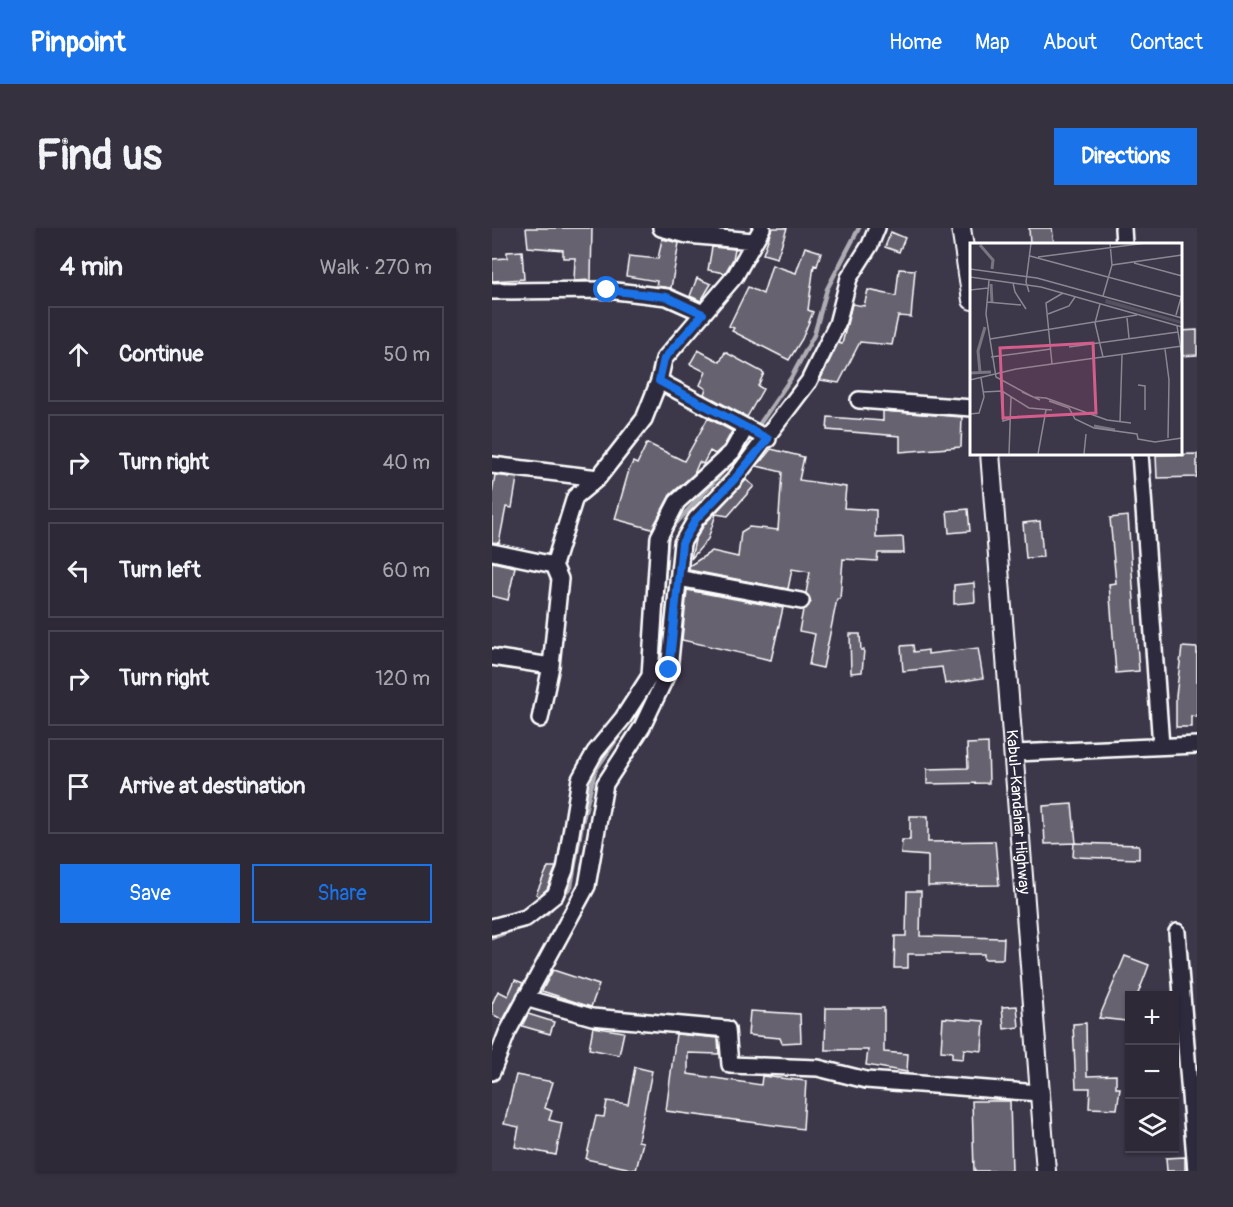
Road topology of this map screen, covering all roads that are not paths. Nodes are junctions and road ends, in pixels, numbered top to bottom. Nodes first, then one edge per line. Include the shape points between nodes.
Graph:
1 (661, 228) edge
2 (877, 228) edge
3 (961, 228) edge
4 (1123, 228) edge
5 (757, 234) edge
6 (1124, 243) edge
7 (970, 287) edge
8 (492, 291) edge
9 (703, 314) junction
10 (659, 381) junction
11 (859, 400) dead end
12 (970, 408) edge
13 (746, 427) junction
14 (765, 437) junction
15 (990, 454) edge
16 (1140, 454) edge
17 (492, 465) edge
18 (598, 478) junction
19 (661, 533) junction
20 (686, 536) junction
21 (492, 552) edge
22 (554, 564) junction
23 (678, 578) junction
24 (801, 601) dead end
25 (492, 657) edge
26 (551, 666) junction
27 (657, 677) junction
28 (540, 719) dead end
29 (1197, 745) edge
30 (1161, 746) junction
31 (1015, 753) junction
32 (492, 927) edge
33 (1177, 932) dead end
34 (525, 998) junction
35 (492, 1072) edge
36 (1040, 1093) junction
37 (1046, 1171) edge
38 (1196, 1171) edge

1 - 5 street via 687,235
2 - 14 street via 849,278 837,324 809,381
3 - 7 main road
4 - 6 street
5 - 9 street via 735,276
8 - 9 street via 607,290 667,297
9 - 10 street via 664,359
10 - 13 street
10 - 18 street via 644,419
11 - 12 street
13 - 14 street
13 - 19 street via 732,452 677,502
14 - 20 street
15 - 31 main road, Kabul–Kandahar Highway
16 - 30 street
17 - 18 street
18 - 22 street via 574,497
19 - 20 street
19 - 27 street
20 - 23 street
21 - 22 street
22 - 26 street via 561,579
23 - 24 street
23 - 27 street via 669,670
25 - 26 street
26 - 28 street
27 - 32 street via 595,752 580,779 565,870 555,895 526,918
27 - 34 street via 642,727 605,784 586,886
29 - 30 street
30 - 31 street
31 - 36 main road, Kabul–Kandahar Highway
33 - 38 street
34 - 35 street
34 - 36 street via 592,1017 727,1029 730,1065 818,1068 866,1080
36 - 37 main road, Kabul–Kandahar Highway

